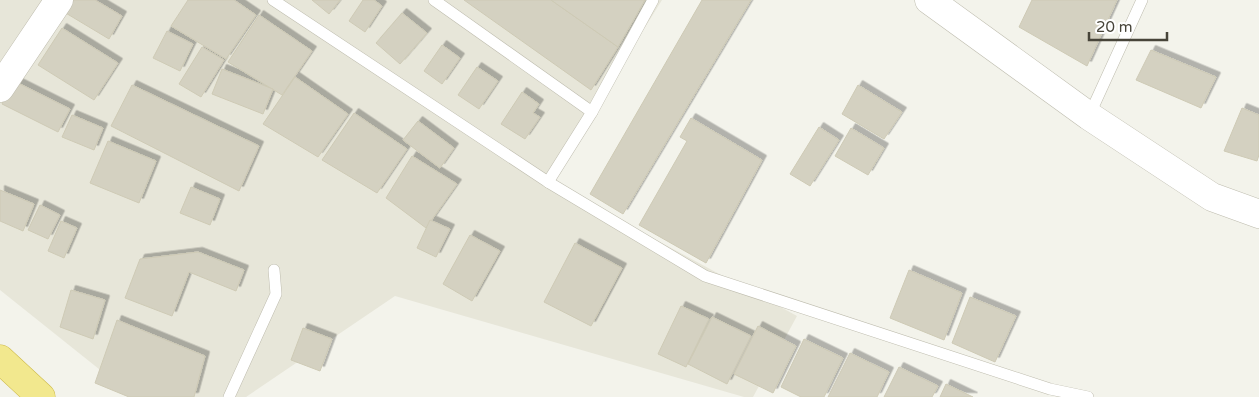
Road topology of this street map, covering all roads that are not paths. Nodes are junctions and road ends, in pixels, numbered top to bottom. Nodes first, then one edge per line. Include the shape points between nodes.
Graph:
1 (59, 0) edge
2 (273, 0) edge
3 (434, 0) edge
4 (653, 0) edge
5 (929, 0) edge
6 (1142, 0) edge
7 (0, 88) edge
8 (592, 112) junction
9 (1089, 116) junction
10 (548, 182) junction
11 (1259, 214) edge
12 (274, 270) dead end
13 (0, 359) edge
14 (41, 397) edge
15 (229, 397) edge
16 (1088, 397) edge

1 - 7 street
2 - 10 lane
3 - 8 lane
4 - 8 lane
5 - 9 street
6 - 9 lane
8 - 10 lane
9 - 11 street via 1212,197
10 - 16 lane via 705,276 1050,389
12 - 15 lane via 276,294
13 - 14 highway

